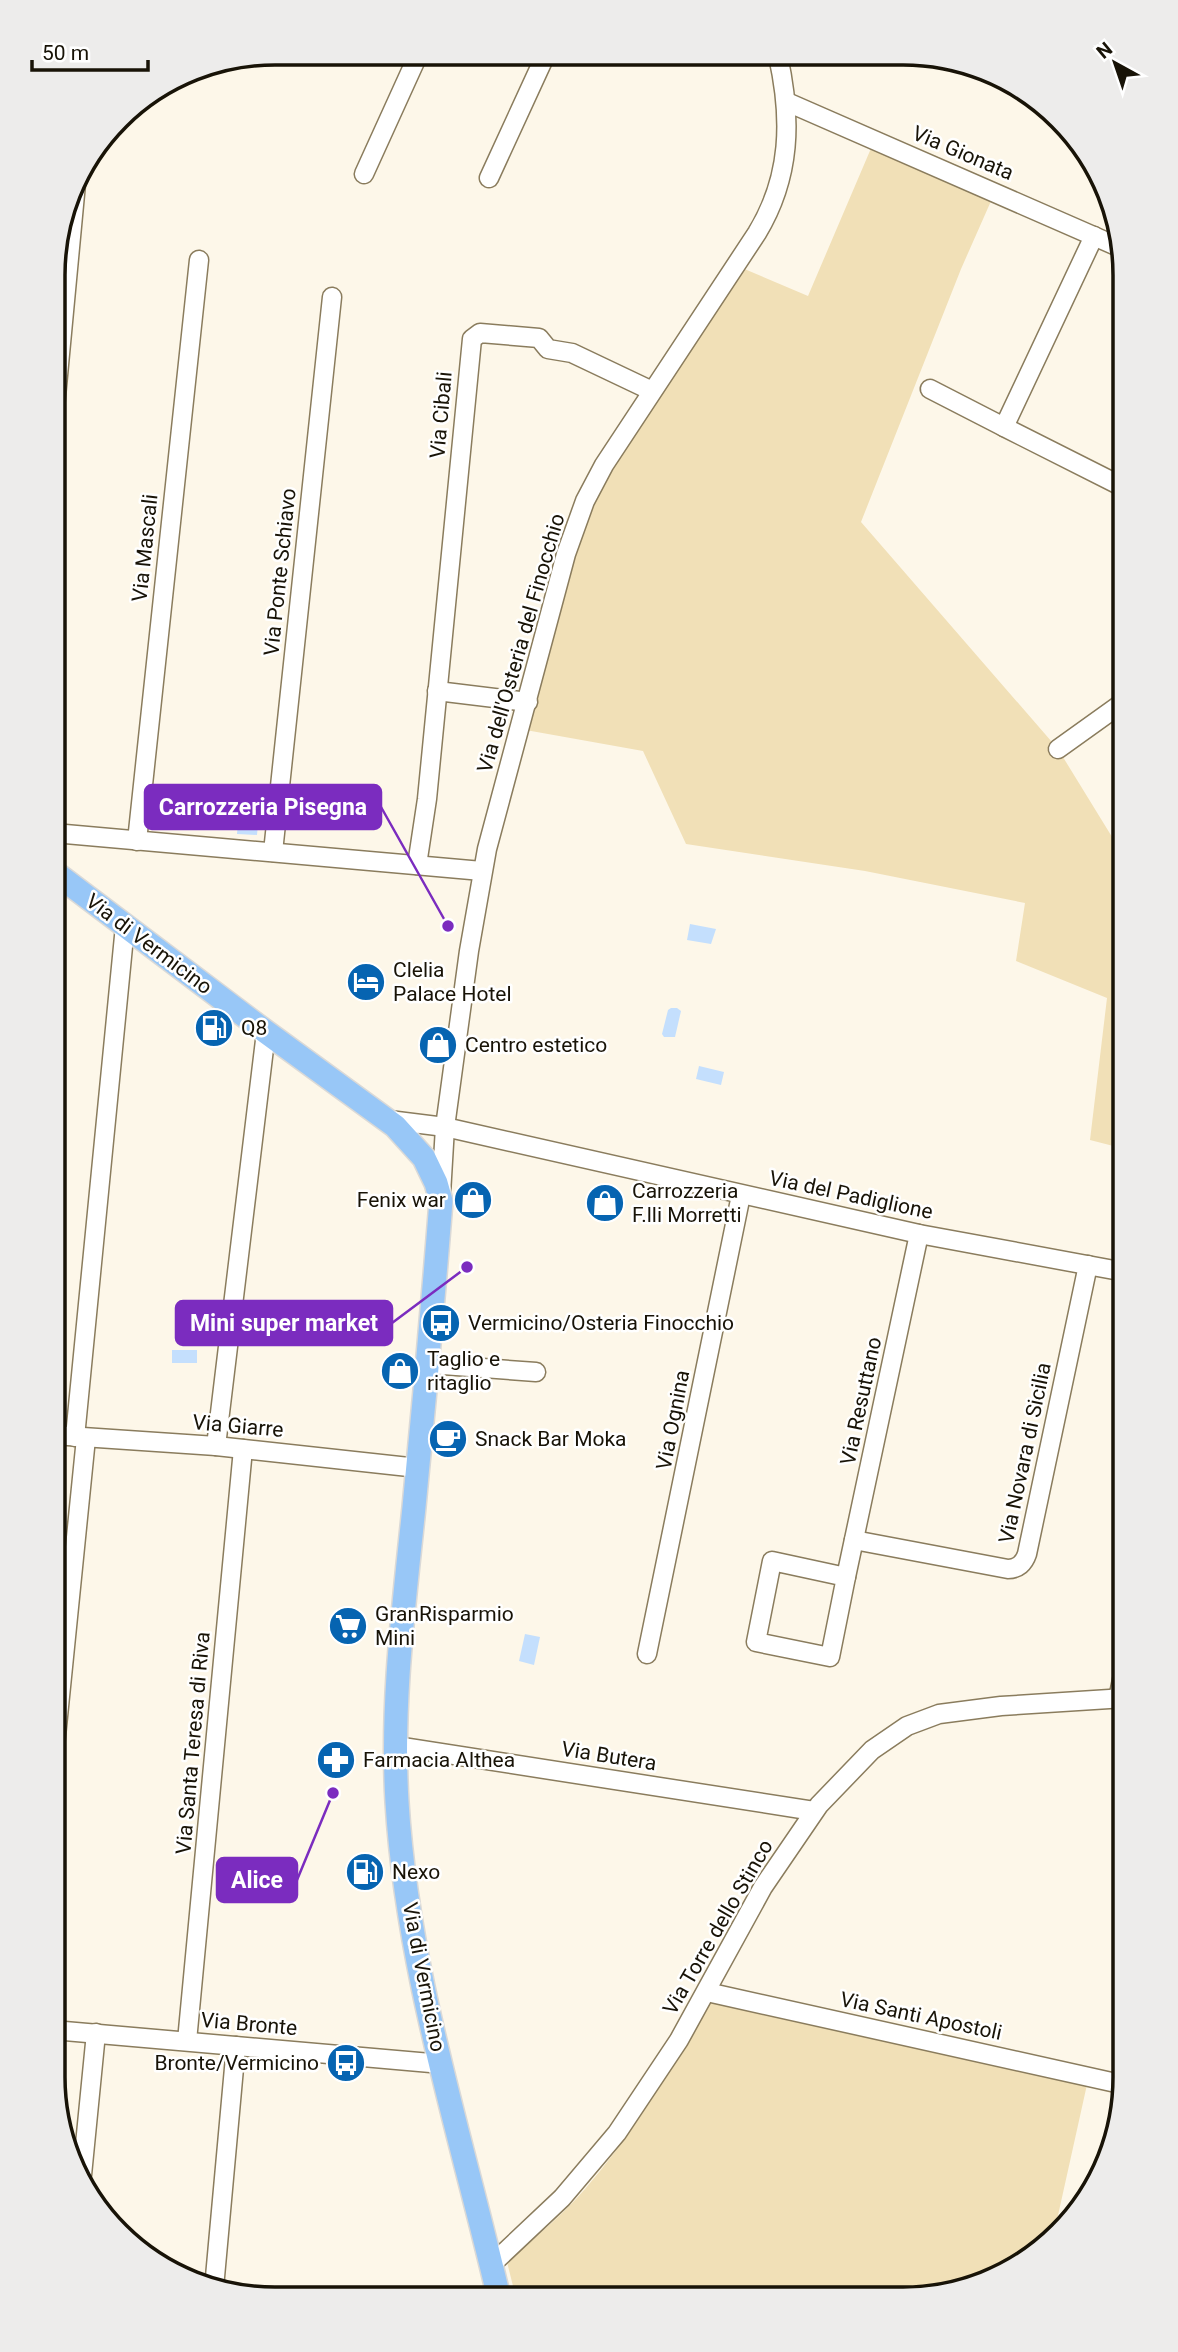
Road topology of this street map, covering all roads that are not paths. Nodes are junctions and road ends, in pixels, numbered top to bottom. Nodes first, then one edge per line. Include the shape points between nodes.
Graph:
1 (414, 65) edge
2 (541, 65) edge
3 (780, 65) edge
4 (787, 102) junction
5 (364, 174) dead end
6 (489, 178) dead end
7 (73, 218) edge
8 (1094, 236) junction
9 (1110, 243) edge
10 (199, 260) dead end
11 (332, 297) dead end
12 (65, 301) edge
13 (930, 389) dead end
14 (652, 391) junction
15 (1004, 427) junction
16 (1113, 482) edge
17 (437, 691) junction
18 (527, 702) junction
19 (1113, 710) edge
20 (1058, 749) dead end
21 (65, 834) edge
22 (137, 841) junction
23 (273, 852) junction
24 (417, 865) junction
25 (482, 871) junction
26 (65, 880) edge
27 (125, 926) junction
28 (266, 1032) junction
29 (389, 1121) junction
30 (445, 1127) junction
31 (420, 1152) junction
32 (741, 1195) junction
33 (441, 1201) junction
34 (919, 1234) junction
35 (1088, 1265) junction
36 (1113, 1270) edge
37 (429, 1364) junction
38 (536, 1372) dead end
39 (65, 1436) edge
40 (81, 1438) junction
41 (216, 1446) junction
42 (243, 1449) junction
43 (418, 1468) junction
44 (854, 1540) junction
45 (846, 1577) junction
46 (65, 1625) edge
47 (647, 1654) dead end
48 (1113, 1700) edge
49 (396, 1745) junction
50 (814, 1811) junction
51 (707, 1992) junction
52 (65, 2031) edge
53 (96, 2033) junction
54 (187, 2041) junction
55 (236, 2046) junction
56 (442, 2064) junction
57 (1113, 2082) edge
58 (83, 2163) edge
59 (491, 2265) junction
60 (215, 2278) edge
61 (496, 2287) edge

1 - 5 street
2 - 6 street
3 - 4 street, Via dell'Osteria del Finocchio
4 - 8 street, Via Gionata
4 - 14 street, Via dell'Osteria del Finocchio via 784,162 776,197
7 - 12 street
8 - 9 street, Via Gionata
8 - 15 street
10 - 22 street, Via Mascali
11 - 23 street, Via Ponte Schiavo
13 - 15 street
14 - 17 street, Via Cibali via 572,352 548,349 539,338 480,333 471,339
14 - 18 street, Via dell'Osteria del Finocchio via 604,465 580,513
15 - 16 street
17 - 18 street
17 - 24 street, Via Cibali
18 - 25 street, Via dell'Osteria del Finocchio
19 - 20 street
21 - 22 street
22 - 23 street
23 - 24 street
24 - 25 street
25 - 30 street, Via dell'Osteria del Finocchio
26 - 27 main road, Via di Vermicino
27 - 28 main road, Via di Vermicino
27 - 40 street
28 - 29 main road, Via di Vermicino
28 - 41 street
29 - 30 street, Via del Padiglione
29 - 31 main road, Via di Vermicino
30 - 31 street via 427,1134
30 - 32 street, Via del Padiglione
30 - 33 street, Via dell'Osteria del Finocchio
31 - 33 main road, Via di Vermicino
32 - 34 street, Via del Padiglione
32 - 47 street, Via Ognina
33 - 37 main road, Via di Vermicino
34 - 35 street, Via del Padiglione
34 - 44 street, Via Resuttano
35 - 36 street, Via del Padiglione
35 - 44 street, Via Novara di Sicilia via 1023,1562 1008,1569
37 - 38 street
37 - 43 main road, Via di Vermicino
39 - 40 street, Via Giarre
40 - 41 street, Via Giarre
40 - 46 street
41 - 42 street, Via Giarre
42 - 43 street, Via Giarre
42 - 54 street, Via Santa Teresa di Riva
43 - 49 main road, Via di Vermicino via 401,1627
44 - 45 street, Via Resuttano
45 - 45 street, Via Resuttano via 772,1561 756,1642 830,1657
48 - 50 street, Via Torre dello Stinco via 1002,1706 918,1721 872,1750
49 - 50 street, Via Butera
49 - 56 main road, Via di Vermicino via 407,1891
50 - 51 street, Via Torre dello Stinco via 751,1906
51 - 57 street, Via Santi Apostoli
51 - 59 street, Via Torre dello Stinco via 666,2062 605,2149 555,2205
52 - 53 street, Via Bronte
53 - 54 street, Via Bronte
53 - 58 street
54 - 55 street, Via Bronte
55 - 56 street, Via Bronte
55 - 60 street
56 - 59 main road, Via di Vermicino
59 - 61 main road, Via di Vermicino

